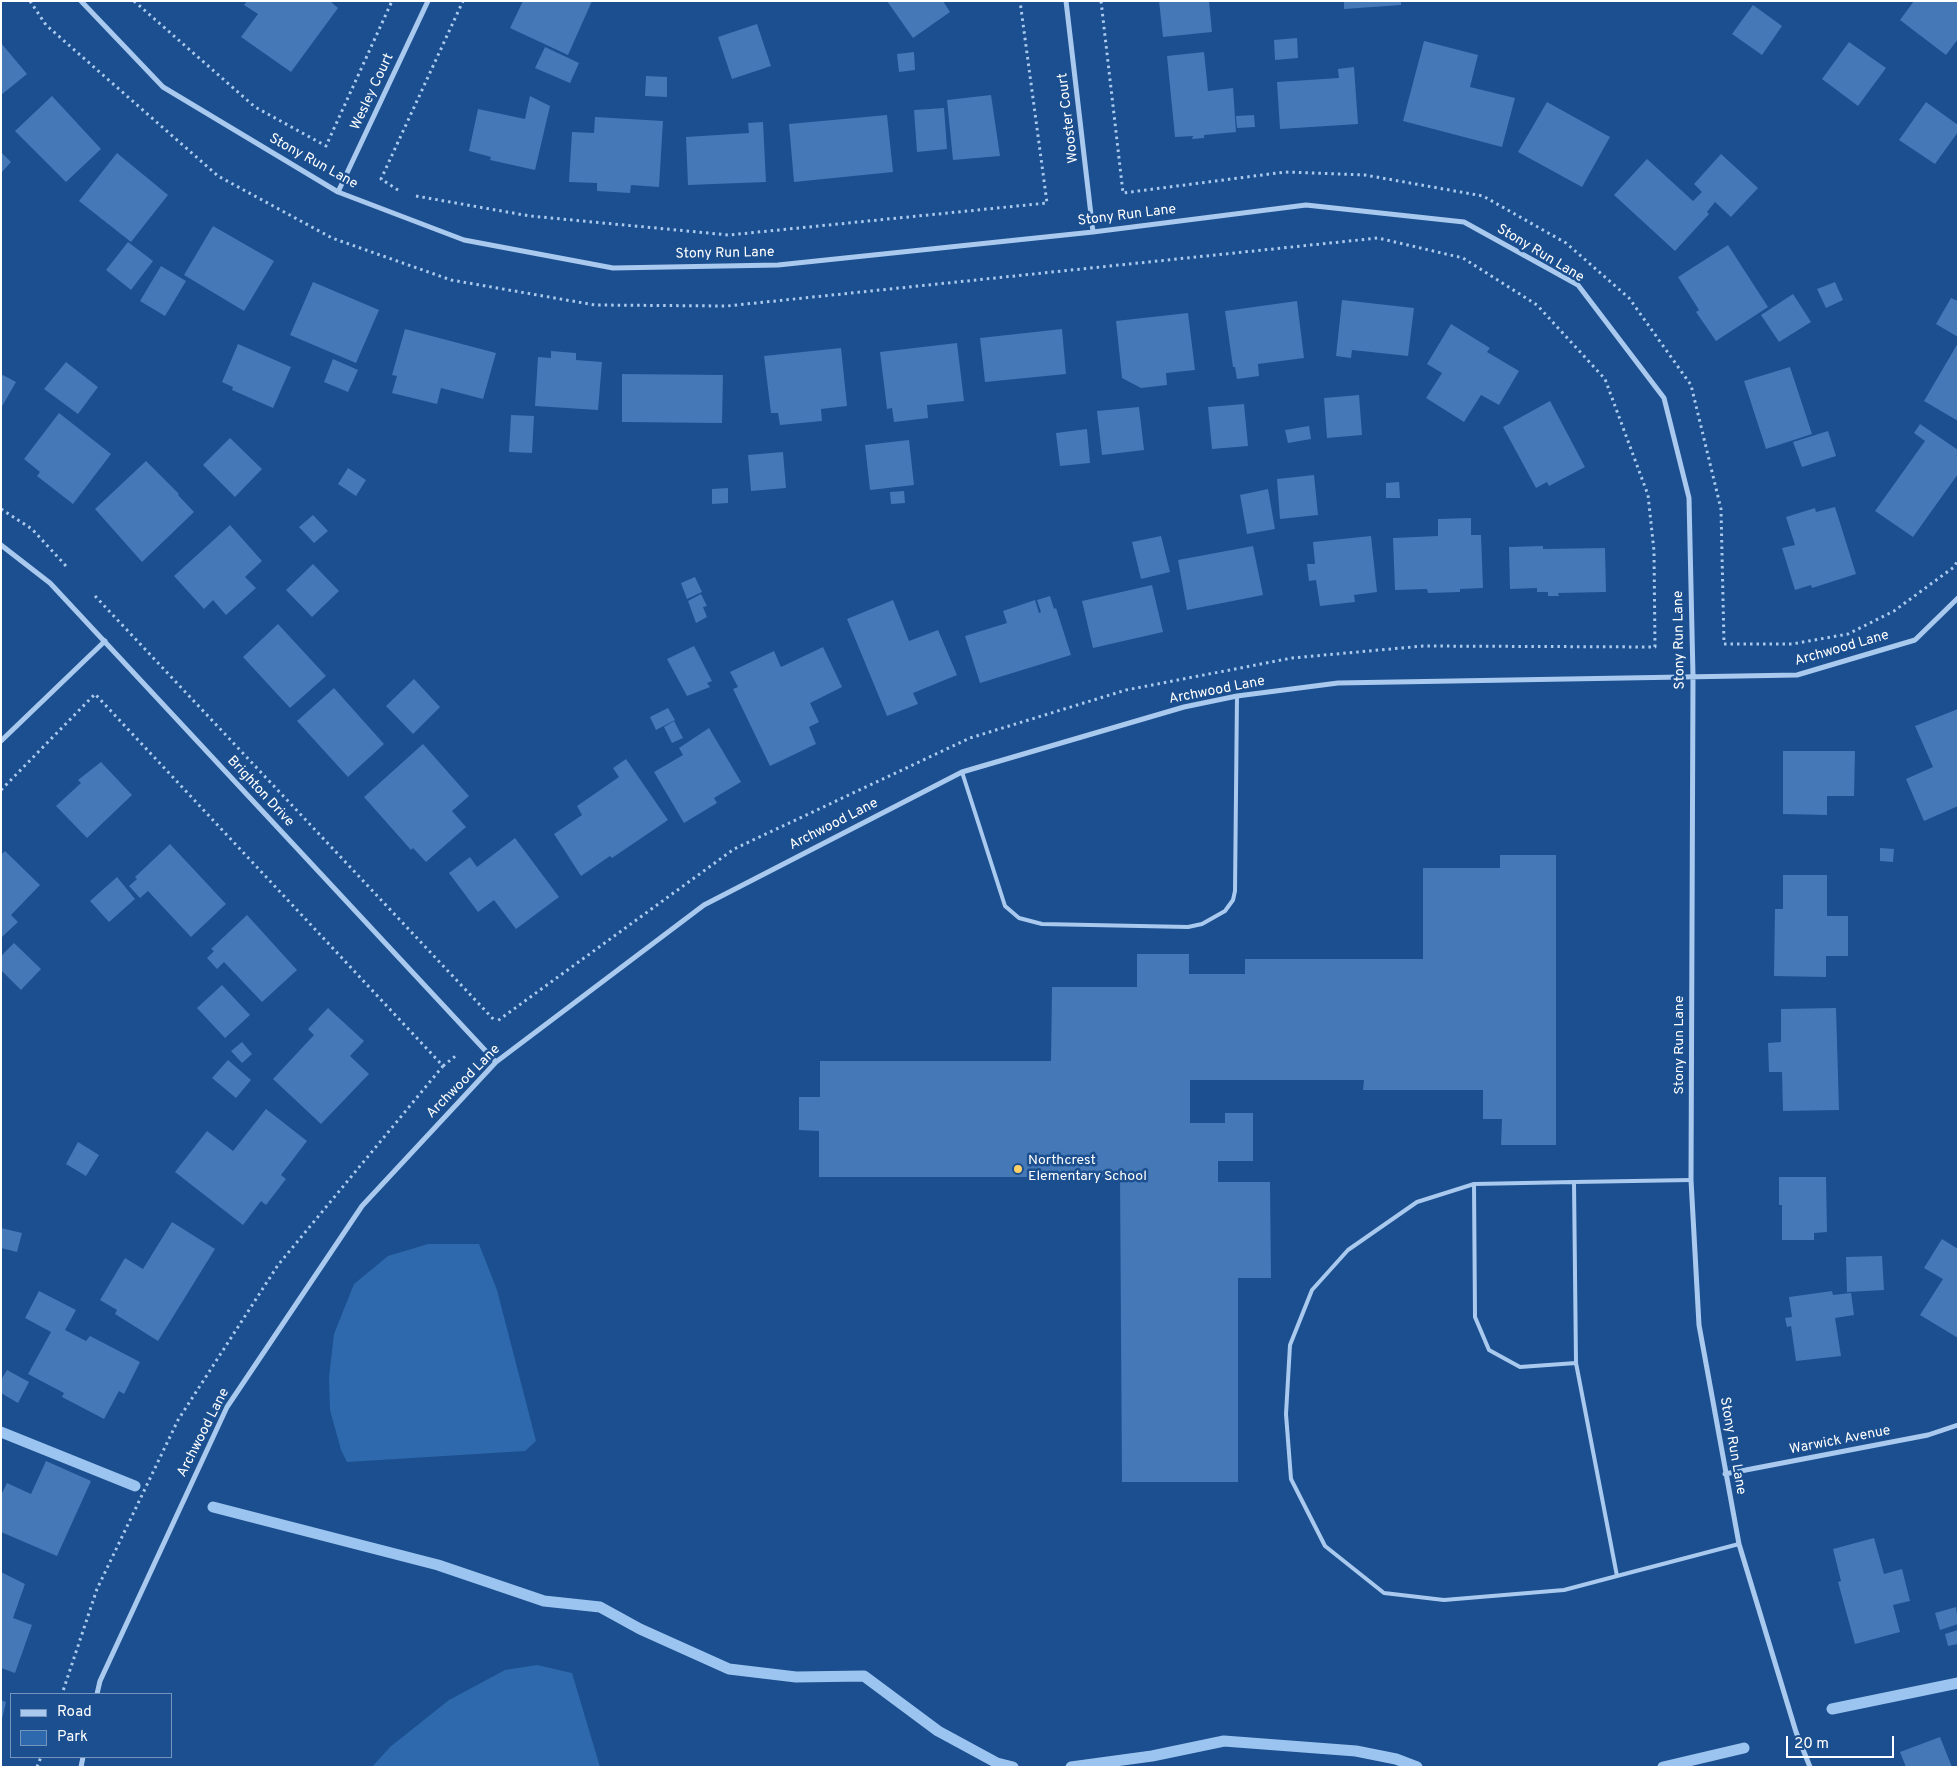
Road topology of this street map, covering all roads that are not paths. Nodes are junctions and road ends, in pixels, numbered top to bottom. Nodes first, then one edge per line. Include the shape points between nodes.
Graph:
1 (80, 1) edge
2 (428, 1) edge
3 (1066, 1) edge
4 (338, 192) junction
5 (1094, 232) junction
6 (1, 545) edge
7 (1958, 598) edge
8 (105, 641) junction
9 (1692, 676) junction
10 (1237, 696) junction
11 (1, 741) edge
12 (962, 772) junction
13 (496, 1062) junction
14 (1691, 1180) junction
15 (1574, 1182) junction
16 (1474, 1184) junction
17 (1576, 1363) junction
18 (1958, 1425) edge
19 (1725, 1474) junction
20 (1739, 1544) junction
21 (1617, 1576) junction
22 (97, 1693) edge
23 (1810, 1767) edge

1 - 4 street, Stony Run Lane via 162,87
2 - 4 street, Wesley Court
3 - 5 street, Wooster Court
4 - 5 street, Stony Run Lane via 464,240 613,268 778,265
5 - 9 street, Stony Run Lane via 1306,205 1464,222 1578,286 1664,398 1689,498
6 - 8 street, Brighton Drive via 50,583
7 - 9 street, Archwood Lane via 1915,640 1797,675
8 - 11 street
8 - 13 street, Brighton Drive
9 - 10 street, Archwood Lane via 1338,682
9 - 14 street, Stony Run Lane
10 - 12 street, Archwood Lane via 1184,707
10 - 12 lane via 1235,891 1225,911 1202,924 1188,927 1042,924 1019,918 1005,906
12 - 13 street, Archwood Lane via 704,905
13 - 22 street, Archwood Lane via 362,1206 226,1407
14 - 15 lane
14 - 19 street, Stony Run Lane via 1699,1326
15 - 16 lane
15 - 17 lane
16 - 17 lane via 1475,1317 1489,1350 1520,1367
16 - 21 lane via 1418,1202 1348,1250 1312,1290 1290,1345 1286,1414 1291,1479 1325,1546 1384,1593 1444,1600 1564,1590
17 - 21 lane
18 - 19 street, Warwick Avenue via 1928,1435
19 - 20 street, Stony Run Lane
20 - 21 lane
20 - 23 street, Stony Run Lane via 1796,1732

